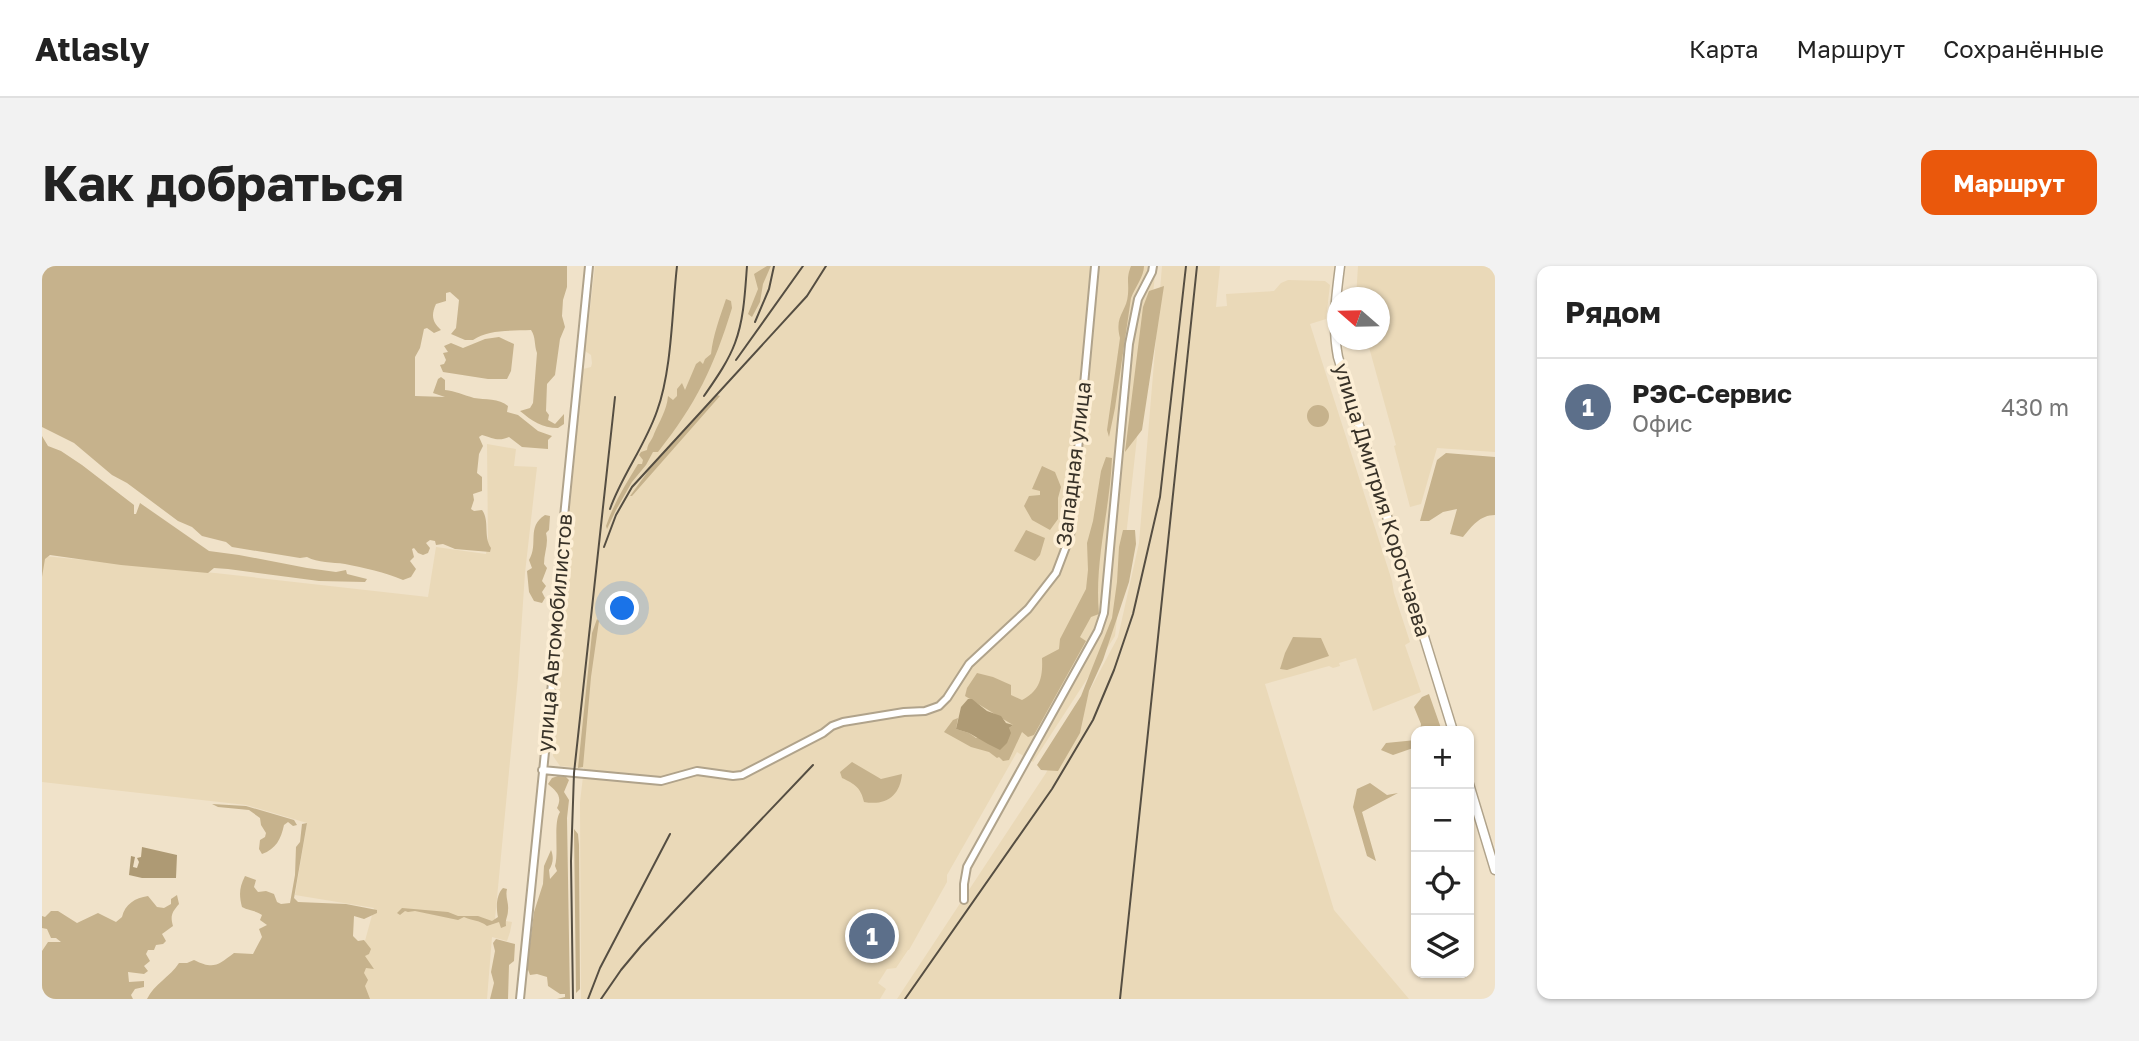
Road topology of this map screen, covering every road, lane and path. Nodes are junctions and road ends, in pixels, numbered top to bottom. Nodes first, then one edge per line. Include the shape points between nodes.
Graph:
1 (589, 266) edge
2 (1095, 266) edge
3 (1153, 266) edge
4 (1340, 266) edge
5 (1451, 726) edge
6 (542, 771) junction
7 (1471, 789) edge
8 (1495, 870) edge
9 (964, 900) dead end
10 (520, 999) edge

1 - 6 street, улица Автомобилистов
2 - 6 street, Западная улица via 1076,482 1065,552 1038,599 971,662 939,706 843,722 742,775 697,771 661,781
3 - 9 street via 1138,299 1129,344 1104,613 967,867
4 - 5 street, улица Дмитрия Коротчаева via 1334,314 1338,357
6 - 10 street, улица Автомобилистов
7 - 8 street

